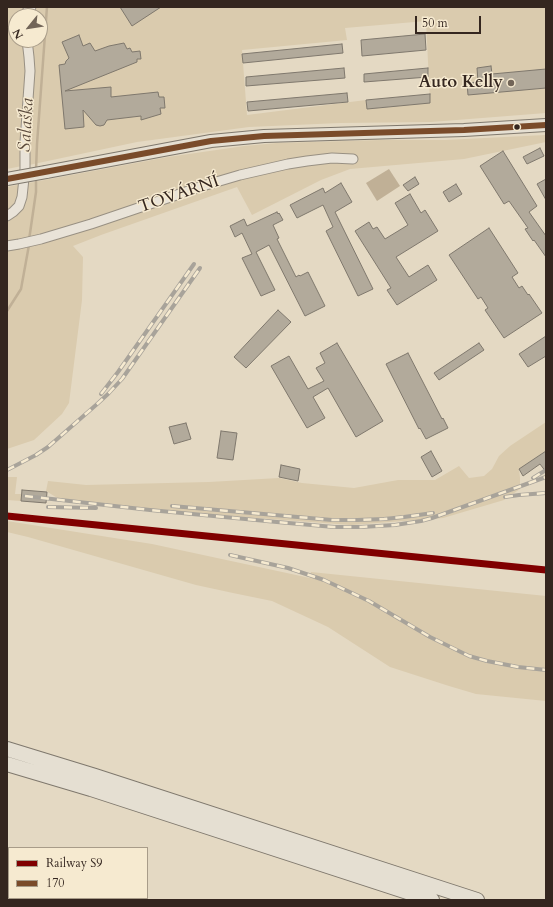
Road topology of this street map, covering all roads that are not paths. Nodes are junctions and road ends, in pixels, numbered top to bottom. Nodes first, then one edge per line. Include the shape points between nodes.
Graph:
1 (28, 48) edge
2 (546, 125) edge
3 (353, 159) dead end
4 (7, 179) edge
5 (7, 216) edge
6 (7, 246) edge
7 (7, 749) edge
8 (7, 764) edge
9 (432, 900) edge
10 (477, 900) edge

1 - 5 street via 30,71 22,197 19,206
2 - 4 main road, bridge via 264,136 211,141
3 - 6 street, TOVÁRNÍ via 307,161 240,175 91,224
7 - 10 highway
8 - 9 highway

